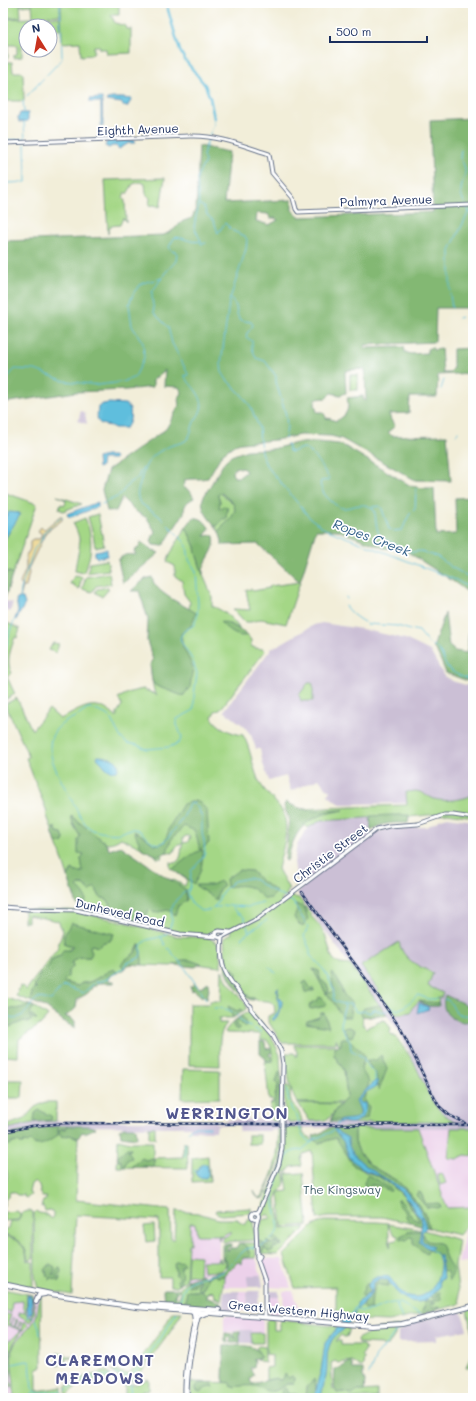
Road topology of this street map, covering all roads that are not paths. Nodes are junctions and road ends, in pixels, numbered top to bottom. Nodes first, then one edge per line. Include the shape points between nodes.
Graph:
1 (4, 143) edge
2 (473, 205) edge
3 (300, 212) joint
4 (473, 818) edge
5 (3, 907) edge
6 (219, 931) junction
7 (230, 932) junction
8 (210, 936) junction
9 (220, 937) junction
10 (258, 1216) junction
11 (253, 1219) junction
12 (256, 1235) junction
13 (3, 1284) edge
14 (35, 1286) dead end
15 (29, 1290) junction
16 (47, 1293) junction
17 (122, 1304) junction
18 (473, 1304) edge
19 (192, 1311) junction
20 (199, 1311) junction
21 (265, 1316) junction
22 (195, 1321) junction
23 (186, 1398) edge

1 - 3 main road, Eighth Avenue via 190,136 231,142 270,154 272,173 293,198 296,209
2 - 3 main road, Palmyra Avenue
4 - 7 main road, Christie Street via 444,815 418,824 380,828 264,914
5 - 8 main road, Dunheved Road via 76,910 188,936
6 - 7 main road, Christie Street
6 - 8 main road, Dunheved Road
6 - 9 main road via 216,934
6 - 9 main road via 223,933
7 - 9 main road, Christie Street
8 - 9 main road, Dunheved Road
9 - 10 main road, bridge via 225,972 249,1005 248,1009 251,1009 273,1035 281,1051 283,1064 280,1161
10 - 11 main road via 256,1220
10 - 11 main road via 252,1215
10 - 12 main road
11 - 12 main road
12 - 21 main road via 259,1263 265,1283
13 - 15 highway, Great Western Highway
14 - 15 highway
15 - 16 highway, Great Western Highway
15 - 16 highway via 34,1293 36,1302 39,1295
16 - 17 highway, Great Western Highway
17 - 19 highway, Great Western Highway
17 - 20 highway, Great Western Highway
18 - 21 highway, Great Western Highway via 398,1322 352,1323
19 - 20 highway, Great Western Highway
19 - 22 highway
20 - 21 highway, Great Western Highway
20 - 21 highway, Great Western Highway
20 - 22 main road
20 - 23 main road via 189,1360
22 - 23 main road via 187,1360

